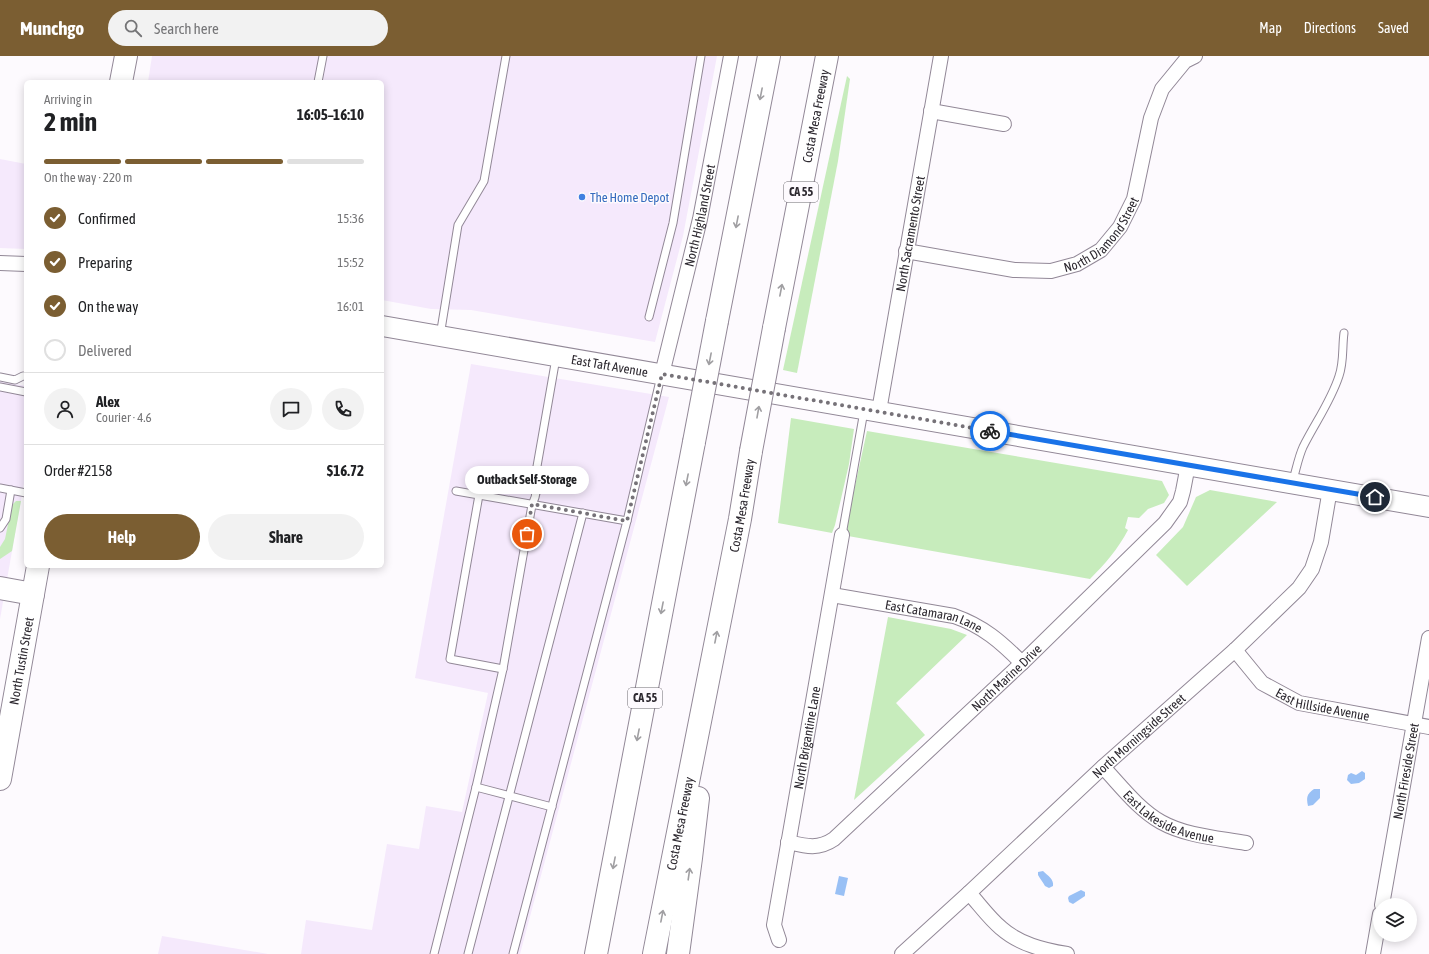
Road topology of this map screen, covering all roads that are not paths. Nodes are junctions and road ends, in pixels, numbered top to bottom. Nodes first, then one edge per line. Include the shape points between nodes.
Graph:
1 (126, 56) edge
2 (323, 56) edge
3 (506, 56) edge
4 (700, 56) edge
5 (731, 56) edge
6 (769, 56) edge
7 (828, 56) edge
8 (941, 56) edge
9 (1195, 56) edge
10 (121, 80) edge
11 (318, 80) edge
12 (931, 111) junction
13 (1004, 124) dead end
14 (906, 251) junction
15 (0, 264) edge
16 (24, 264) edge
17 (650, 318) dead end
18 (384, 326) edge
19 (1344, 333) dead end
20 (440, 336) junction
21 (556, 356) junction
22 (662, 374) junction
23 (23, 376) dead end
24 (0, 377) edge
25 (0, 387) edge
26 (24, 392) edge
27 (872, 410) junction
28 (1188, 465) junction
29 (1292, 483) junction
30 (0, 488) edge
31 (11, 490) junction
32 (1330, 490) junction
33 (456, 491) dead end
34 (24, 493) edge
35 (479, 495) junction
36 (532, 504) junction
37 (1429, 507) edge
38 (582, 514) junction
39 (627, 521) junction
40 (0, 528) edge
41 (842, 534) joint
42 (38, 568) edge
43 (0, 588) edge
44 (33, 594) junction
45 (832, 595) junction
46 (1429, 638) edge
47 (1235, 650) junction
48 (1022, 663) junction
49 (711, 665) junction
50 (503, 669) junction
51 (1414, 724) junction
52 (1429, 727) edge
53 (1103, 767) junction
54 (0, 779) edge
55 (476, 787) junction
56 (509, 796) junction
57 (552, 807) junction
58 (788, 842) junction
59 (1246, 844) dead end
60 (969, 893) junction
61 (1383, 898) edge
62 (778, 940) dead end
63 (1375, 942) edge
64 (434, 954) edge
65 (468, 954) edge
66 (513, 954) edge
67 (596, 954) edge
68 (654, 954) edge
69 (678, 954) edge
70 (902, 954) edge
71 (1067, 954) edge
72 (1373, 954) edge

1 - 10 main road
2 - 11 lane
3 - 20 lane via 484,181 458,225
4 - 17 lane via 673,223
5 - 22 street, North Highland Street via 700,219
6 -> 67 main road, CA 55, bridge
49 -> 7 main road, Costa Mesa Freeway / CA 55, bridge
8 - 12 street, North Sacramento Street
9 - 14 street, North Diamond Street via 1185,61 1162,89 1151,118 1134,199 1120,227 1101,250 1077,264 1051,271 1014,270
12 - 13 street
12 - 14 street, North Sacramento Street
14 - 27 street, North Sacramento Street
15 - 16 street
18 - 20 main road, East Taft Avenue
19 - 29 lane via 1340,375 1303,448
20 - 21 main road, East Taft Avenue
21 - 22 main road, East Taft Avenue
21 - 36 lane via 536,472 538,489
22 - 27 main road, East Taft Avenue
22 - 39 lane
23 - 24 lane via 15,380
25 - 26 lane
27 - 28 main road, East Taft Avenue
27 - 41 lane
28 - 29 main road, East Taft Avenue
28 - 48 street, North Marine Drive via 1180,502 1171,516
29 - 32 main road, East Taft Avenue
30 - 31 lane
31 - 34 lane
31 - 40 lane via 6,519
32 - 37 main road, East Taft Avenue
32 - 47 street, North Morningside Street via 1321,542 1312,569 1299,588
33 - 35 lane
35 - 36 lane
35 - 50 lane via 450,660
36 - 38 lane
36 - 50 lane
38 - 39 lane
38 - 56 lane
39 - 57 lane
41 - 45 street, North Brigantine Lane
42 - 44 main road, North Tustin Street
43 - 44 main road
44 - 54 main road, North Tustin Street
45 - 48 street, East Catamaran Lane via 954,616 988,632
45 - 58 street, North Brigantine Lane
46 - 51 street, North Fireside Street
47 - 51 street, East Hillside Avenue via 1262,683 1299,704
47 - 53 street, North Morningside Street
48 - 58 street, North Marine Drive via 834,839 817,847
68 -> 49 main road, Costa Mesa Freeway / CA 55
69 -> 49 main road via 692,858
50 - 55 lane
51 - 52 street, East Hillside Avenue
51 - 61 street, North Fireside Street
53 - 59 street, East Lakeside Avenue via 1144,810 1161,822 1181,831
53 - 60 street, North Morningside Street
55 - 56 lane
55 - 64 lane
56 - 57 lane
56 - 65 lane
57 - 66 lane
58 - 62 street, North Brigantine Lane via 774,925
60 - 70 street, North Morningside Street
60 - 71 street via 1001,928 1017,939 1033,946
63 - 72 street

